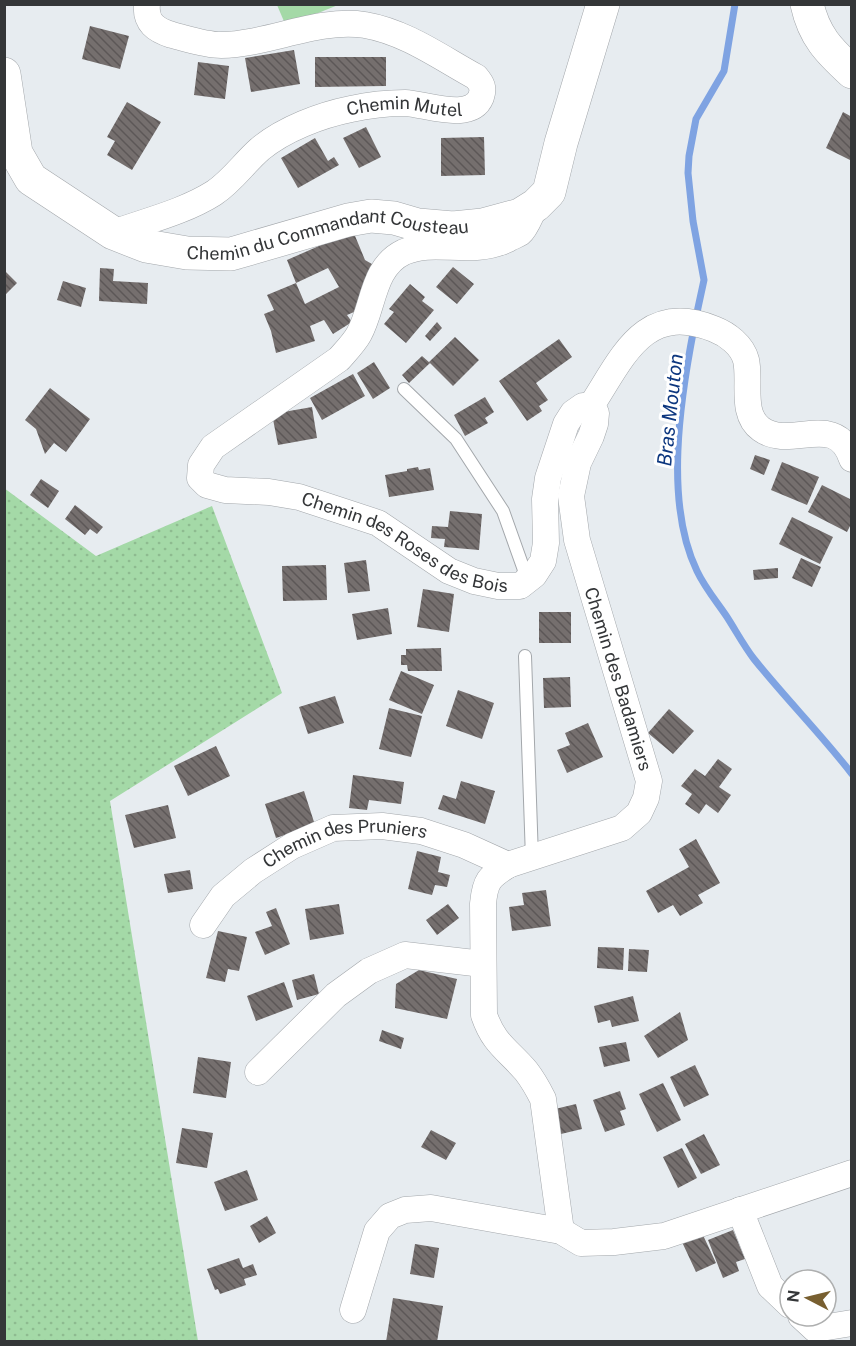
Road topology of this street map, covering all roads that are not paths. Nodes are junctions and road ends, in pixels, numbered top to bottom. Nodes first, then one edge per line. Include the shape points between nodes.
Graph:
1 (147, 4) edge
2 (603, 4) edge
3 (807, 4) edge
4 (852, 72) edge
5 (4, 74) edge
6 (536, 205) junction
7 (112, 232) junction
8 (405, 390) dead end
9 (591, 406) junction
10 (852, 459) edge
11 (520, 586) junction
12 (525, 656) dead end
13 (532, 858) junction
14 (508, 865) junction
15 (203, 925) dead end
16 (483, 964) junction
17 (258, 1072) dead end
18 (852, 1173) edge
19 (740, 1210) junction
20 (561, 1231) junction
21 (778, 1294) edge
22 (353, 1310) dead end
23 (852, 1323) edge
24 (805, 1329) edge

1 - 7 street, Chemin Mutel via 146,15 151,25 165,33 219,45 337,24 391,30 476,77 483,93 478,103 465,110 386,103 340,111 305,124 275,139 217,191 195,204
2 - 6 main road via 549,192
3 - 4 main road via 811,22 826,48
5 - 7 main road, Chemin du Commandant Cousteau via 15,153 31,179
6 - 7 main road, Chemin du Commandant Cousteau via 520,215 453,228 371,216 231,254 187,253 146,246
6 - 11 street, Chemin des Roses des Bois via 521,232 498,243 477,248 427,247 404,252 388,264 349,348 339,359 213,447 201,465 200,478 225,489 299,497 378,523 449,571 474,581
8 - 11 lane via 456,439 504,511 524,570
9 - 10 street, Chemin des Roses des Bois via 645,332 683,320 703,324 722,332 739,346 746,359 749,407 760,429 769,434 838,437
9 - 11 street, Chemin des Roses des Bois via 573,413 566,424 548,478 543,561 534,576
9 - 13 street, Chemin des Badamiers via 596,413 595,424 578,463 571,496 577,540 649,781 639,813 622,828
12 - 13 lane
13 - 14 street, Chemin des Badamiers
14 - 15 street, Chemin des Pruniers via 421,831 382,826 333,828 292,846 253,871 223,896
14 - 16 street, Chemin des Badamiers via 493,874 484,886
16 - 17 street via 405,955 369,971 336,995
16 - 20 street, Chemin des Badamiers via 484,1015 489,1030 525,1070 543,1099
18 - 19 street
19 - 20 street via 664,1236 614,1242 581,1243
19 - 21 street via 770,1286
20 - 22 street via 430,1208 405,1210 390,1216 377,1231
23 - 24 street

